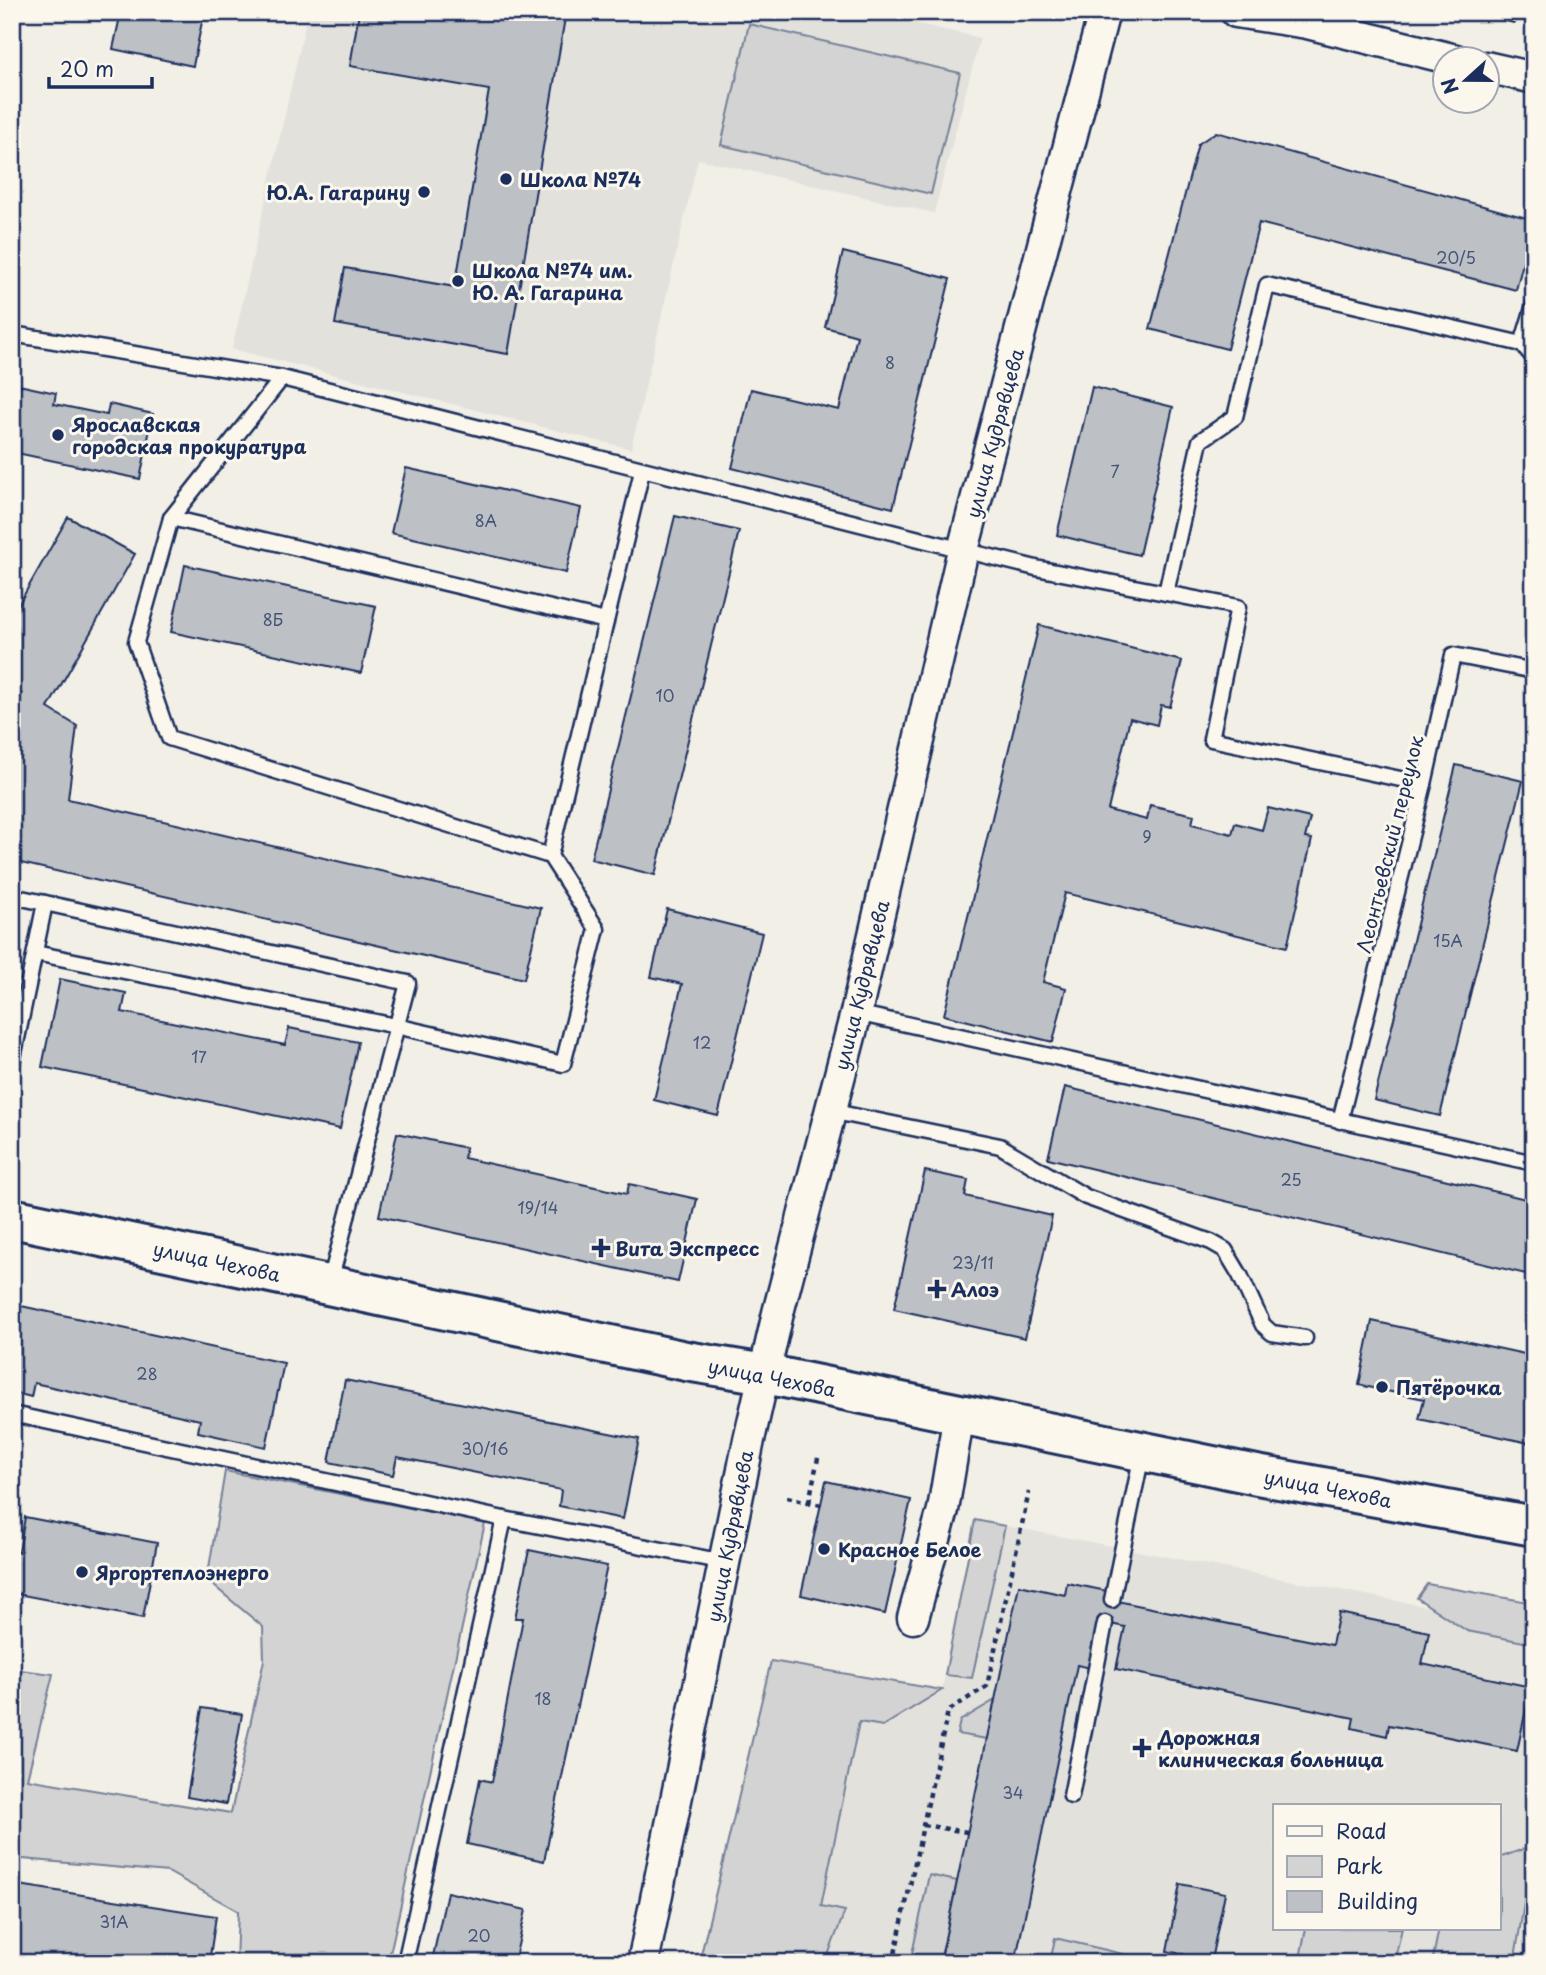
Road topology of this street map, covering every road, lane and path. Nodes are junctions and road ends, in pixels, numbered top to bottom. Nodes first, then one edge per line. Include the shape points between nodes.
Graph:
1 (1104, 12) edge
2 (1236, 12) edge
3 (1308, 18) edge
4 (1430, 53) edge
5 (1500, 70) edge
6 (1534, 79) edge
7 (1534, 305) edge
8 (12, 334) edge
9 (1522, 344) junction
10 (1534, 358) edge
11 (282, 379) junction
12 (642, 471) junction
13 (171, 518) junction
14 (963, 550) junction
15 (1166, 593) junction
16 (606, 621) junction
17 (1534, 671) edge
18 (1424, 784) junction
19 (550, 856) junction
20 (12, 896) edge
21 (45, 903) junction
22 (35, 953) junction
23 (18, 1002) edge
24 (856, 1013) junction
25 (397, 1026) junction
26 (12, 1063) edge
27 (830, 1111) junction
28 (1340, 1121) junction
29 (1534, 1163) edge
30 (12, 1218) edge
31 (329, 1285) junction
32 (1305, 1338) dead end
33 (765, 1374) junction
34 (12, 1414) edge
35 (958, 1414) junction
36 (1142, 1451) junction
37 (819, 1453) dead end
38 (1028, 1492) dead end
39 (787, 1497) dead end
40 (809, 1502) junction
41 (821, 1505) dead end
42 (504, 1519) junction
43 (1534, 1526) edge
44 (724, 1562) junction
45 (1112, 1600) dead end
46 (913, 1618) dead end
47 (1105, 1623) dead end
48 (1071, 1796) dead end
49 (923, 1825) junction
50 (967, 1832) dead end
51 (405, 1963) edge
52 (643, 1963) edge
53 (893, 1963) edge

1 - 14 street, улица Кудрявцева
2 - 3 street
3 - 4 street
5 - 6 street
7 - 9 lane
8 - 11 lane
9 - 10 lane
9 - 15 lane via 1267,285 1235,417 1200,441
11 - 12 lane
11 - 13 lane
12 - 14 lane
12 - 16 lane
13 - 16 lane
13 - 19 lane via 136,642 169,738
14 - 15 lane
14 - 24 street, улица Кудрявцева
15 - 18 lane via 1238,607 1211,738
16 - 19 lane
17 - 18 lane, Леонтьевский переулок via 1453,655
18 - 28 lane, Леонтьевский переулок
19 - 25 lane via 597,929 563,1064
20 - 21 lane
21 - 22 lane
21 - 25 lane via 408,983
22 - 23 lane
22 - 25 lane
23 - 26 lane
24 - 27 street, улица Кудрявцева
24 - 28 lane
25 - 31 lane
27 - 32 lane via 1000,1146 1086,1197 1211,1242 1225,1250 1263,1325 1272,1333
27 - 33 street, улица Кудрявцева
28 - 29 lane
30 - 31 street, улица Чехова
31 - 33 street, улица Чехова
33 - 35 street, улица Чехова
33 - 44 street, улица Кудрявцева
34 - 42 lane
35 - 36 street, улица Чехова
35 - 46 street via 943,1510
36 - 43 street, улица Чехова
36 - 45 lane
37 - 40 path
38 - 49 path via 987,1686 948,1712
39 - 40 path
40 - 41 path
42 - 44 lane
42 - 51 lane
44 - 52 street, улица Кудрявцева
47 - 48 lane
49 - 50 path
49 - 53 path

